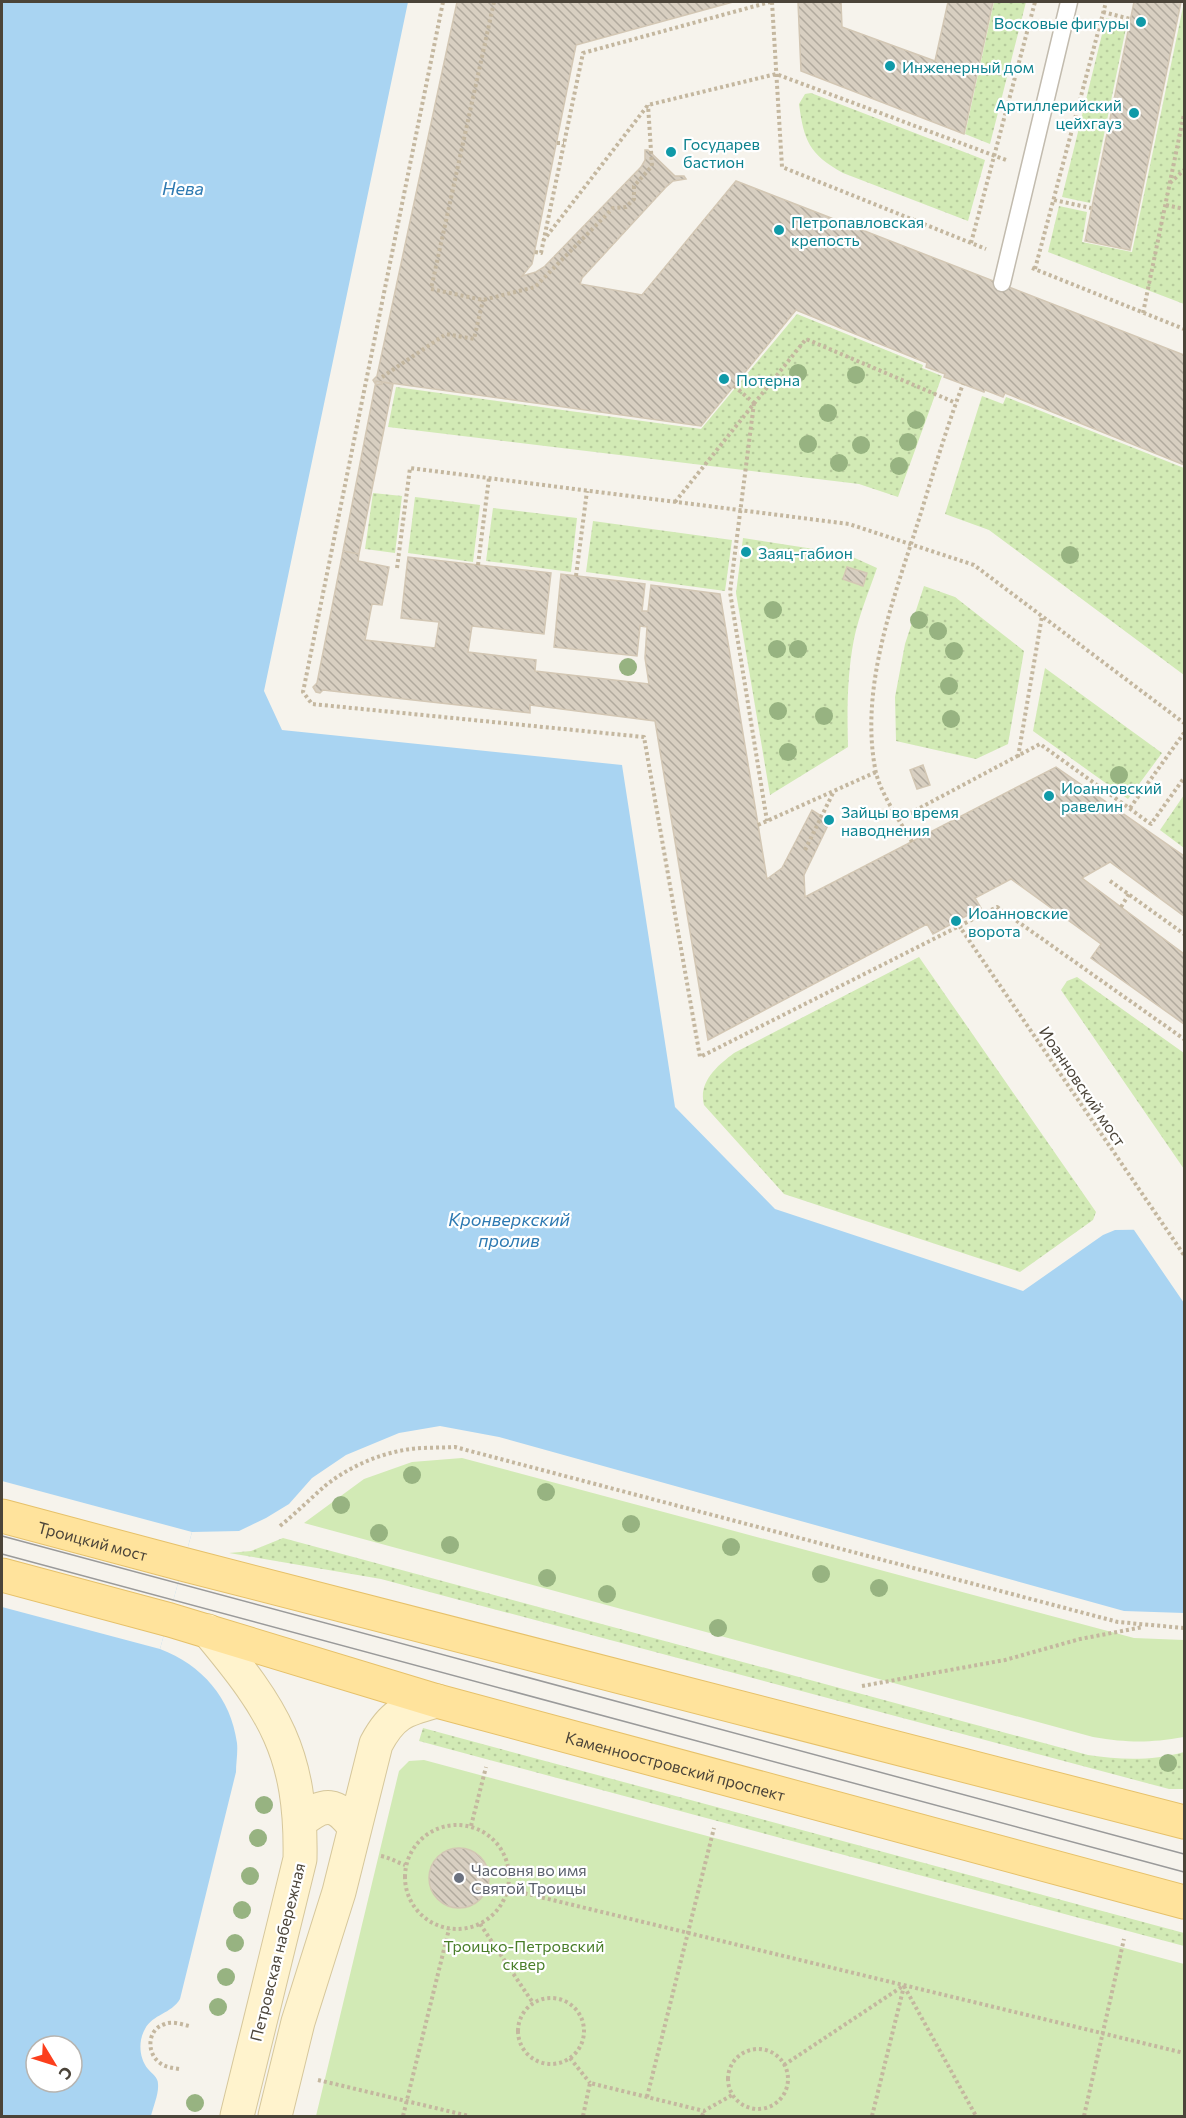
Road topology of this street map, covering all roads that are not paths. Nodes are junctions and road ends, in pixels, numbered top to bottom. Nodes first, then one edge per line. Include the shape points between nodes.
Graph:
1 (1069, 2) edge
2 (1002, 284) dead end
3 (2, 1516) edge
4 (2, 1575) edge
5 (208, 1631) junction
6 (437, 1701) junction
7 (1180, 1816) edge
8 (301, 1821) junction
9 (355, 1827) junction
10 (1185, 1902) edge
11 (237, 2116) edge
12 (275, 2116) edge

1 - 2 lane
3 - 7 main road, Троицкий мост
4 - 5 main road, Каменноостровский проспект
5 - 6 main road, Каменноостровский проспект
5 - 8 main road, Петровская набережная via 262,1700 279,1730 291,1763
6 - 9 main road via 404,1710 385,1726 376,1743
6 - 10 main road, Каменноостровский проспект
8 - 9 main road via 316,1809 331,1807 345,1814
8 - 11 main road, Петровская набережная via 300,1859
9 - 12 main road

